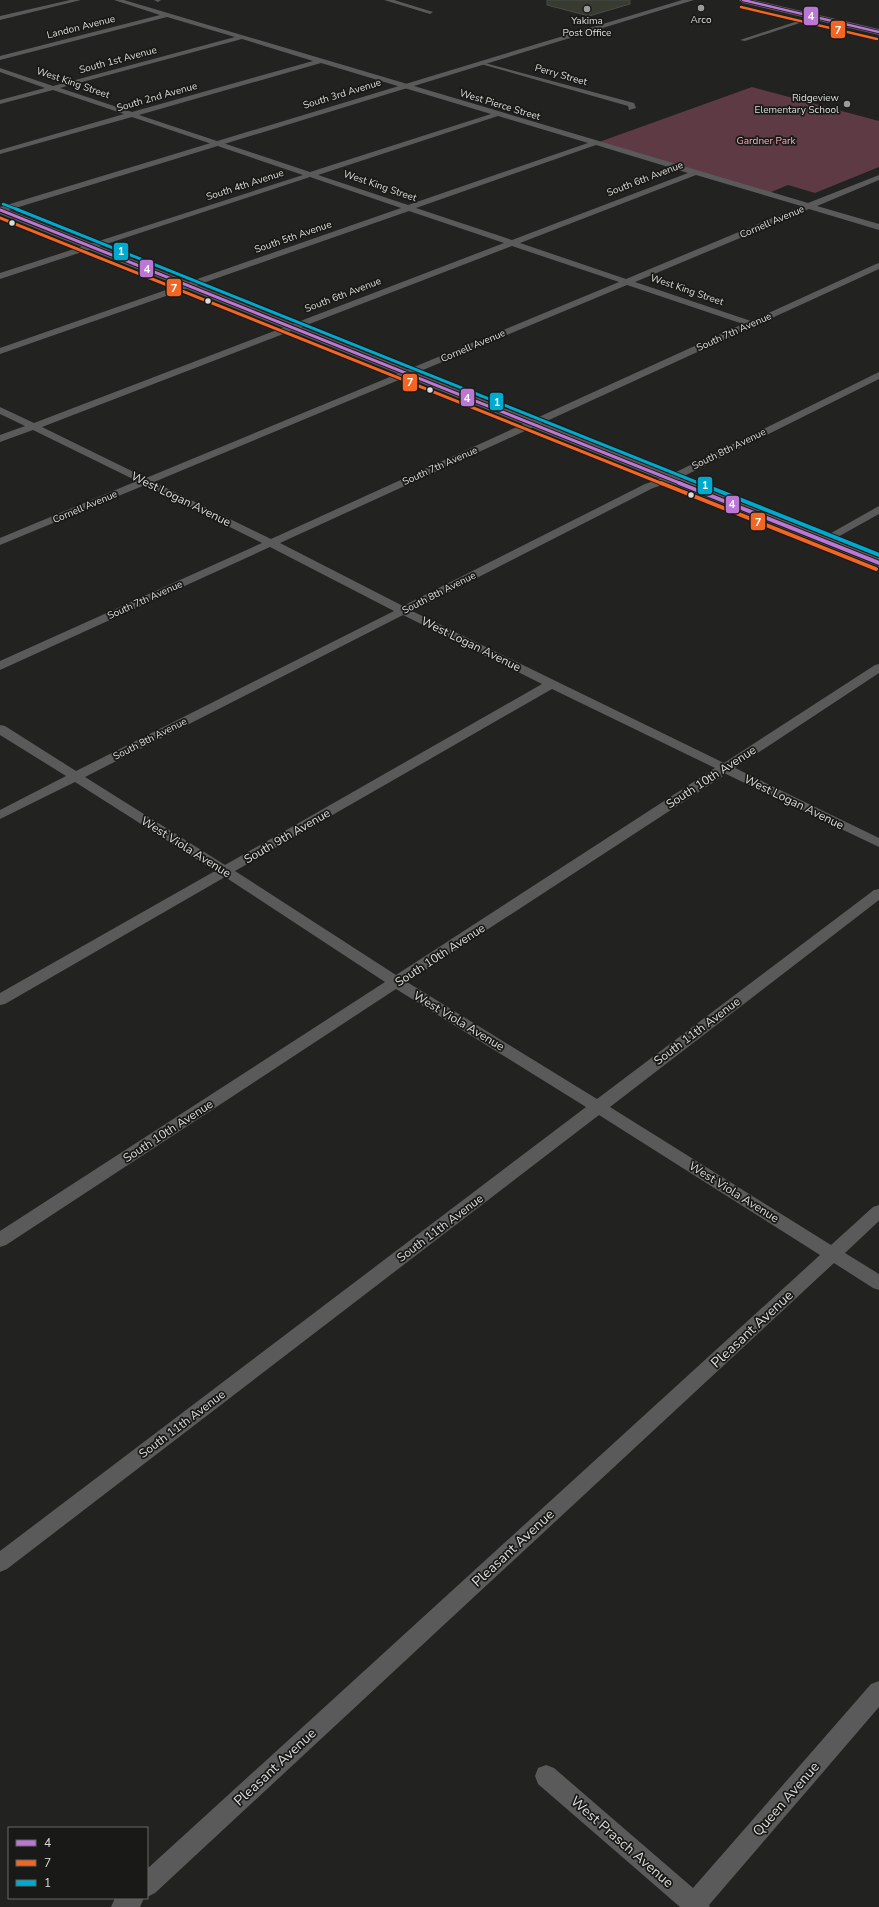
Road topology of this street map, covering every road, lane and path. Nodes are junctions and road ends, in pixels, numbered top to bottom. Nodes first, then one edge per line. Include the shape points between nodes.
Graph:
1 (78, 0) edge
2 (117, 0) edge
3 (387, 0) edge
4 (690, 0) edge
5 (743, 0) edge
6 (416, 2) dead end
7 (404, 5) junction
8 (430, 12) dead end
9 (167, 15) junction
10 (815, 16) junction
11 (0, 18) edge
12 (879, 32) edge
13 (240, 38) junction
14 (743, 40) dead end
15 (0, 58) edge
16 (320, 61) junction
17 (483, 63) junction
18 (0, 70) edge
19 (404, 87) junction
20 (52, 88) junction
21 (0, 102) edge
22 (632, 108) dead end
23 (497, 114) junction
24 (131, 115) junction
25 (594, 143) junction
26 (217, 144) junction
27 (0, 152) edge
28 (694, 173) junction
29 (313, 175) junction
30 (879, 177) edge
31 (808, 206) junction
32 (411, 208) junction
33 (0, 210) edge
34 (879, 227) edge
35 (510, 242) junction
36 (89, 246) junction
37 (879, 266) edge
38 (0, 276) edge
39 (628, 281) junction
40 (185, 285) junction
41 (752, 324) junction
42 (290, 328) junction
43 (0, 351) edge
44 (406, 373) junction
45 (879, 375) edge
46 (0, 410) edge
47 (532, 424) junction
48 (34, 427) junction
49 (0, 439) edge
50 (670, 479) junction
51 (144, 482) junction
52 (879, 509) edge
53 (823, 541) junction
54 (0, 542) edge
55 (271, 543) junction
56 (879, 563) edge
57 (403, 611) junction
58 (0, 666) edge
59 (879, 668) edge
60 (553, 683) junction
61 (0, 729) edge
62 (724, 768) junction
63 (74, 777) junction
64 (0, 815) edge
65 (879, 843) edge
66 (225, 871) junction
67 (879, 893) edge
68 (397, 983) junction
69 (0, 1000) edge
70 (598, 1107) junction
71 (879, 1211) edge
72 (0, 1240) edge
73 (832, 1255) junction
74 (879, 1283) edge
75 (0, 1562) edge
76 (879, 1691) edge
77 (546, 1776) dead end
78 (148, 1884) edge
79 (131, 1899) edge
80 (695, 1906) edge
81 (123, 1907) edge

1 - 11 street
2 - 9 street, West Pierce Street
3 - 7 street
4 - 17 street, South 3rd Avenue
5 - 10 main road
6 - 7 street
7 - 8 street
9 - 13 street, West Pierce Street
9 - 15 street, Landon Avenue
10 - 12 main road
10 - 14 street
13 - 16 street, West Pierce Street
13 - 20 street, South 1st Avenue
16 - 19 street, West Pierce Street
16 - 24 street, South 2nd Avenue
17 - 19 street, South 3rd Avenue
17 - 22 street, Perry Street via 630,105
18 - 20 street, West King Street
19 - 23 street, West Pierce Street
19 - 26 street, South 3rd Avenue
20 - 21 street, South 1st Avenue
20 - 24 street, West King Street
23 - 25 street, West Pierce Street
23 - 29 street, South 4th Avenue
24 - 26 street, West King Street
24 - 27 street, South 2nd Avenue
25 - 28 street, West Pierce Street
25 - 32 street, South 5th Avenue
26 - 29 street, West King Street
26 - 33 street, South 3rd Avenue
28 - 31 street, West Pierce Street
28 - 35 street, South 6th Avenue
29 - 32 street, West King Street
29 - 36 street, South 4th Avenue
30 - 31 street, Cornell Avenue
31 - 34 street, West Pierce Street
31 - 39 street, Cornell Avenue
32 - 35 street, West King Street
32 - 40 street, South 5th Avenue
33 - 36 street
35 - 39 street, West King Street
35 - 42 street, South 6th Avenue
36 - 38 street, South 4th Avenue
36 - 40 street
37 - 41 street, South 7th Avenue
39 - 41 street, West King Street
39 - 44 street, Cornell Avenue
40 - 42 street
40 - 43 street, South 5th Avenue
41 - 47 street, South 7th Avenue
42 - 44 street
42 - 48 street, South 6th Avenue
44 - 47 street
44 - 51 street, Cornell Avenue
45 - 50 street, South 8th Avenue
46 - 48 street, West Logan Avenue
47 - 50 street
47 - 55 street, South 7th Avenue
48 - 49 street, South 6th Avenue
48 - 51 street, West Logan Avenue
50 - 53 street
50 - 57 street, South 8th Avenue via 649,486
51 - 54 street, Cornell Avenue
51 - 55 street, West Logan Avenue
52 - 53 street
53 - 56 street
55 - 57 street, West Logan Avenue
55 - 58 street, South 7th Avenue
57 - 60 street, West Logan Avenue
57 - 63 street, South 8th Avenue
59 - 62 street, South 10th Avenue
60 - 62 street, West Logan Avenue
60 - 66 street, South 9th Avenue
61 - 63 street, West Viola Avenue
62 - 65 street, West Logan Avenue
62 - 68 street, South 10th Avenue
63 - 64 street, South 8th Avenue
63 - 66 street, West Viola Avenue
66 - 68 street, West Viola Avenue
66 - 69 street, South 9th Avenue
67 - 70 street, South 11th Avenue
68 - 70 street, West Viola Avenue
68 - 72 street, South 10th Avenue
70 - 73 street, West Viola Avenue
70 - 75 street, South 11th Avenue
71 - 73 street, Pleasant Avenue
73 - 74 street, West Viola Avenue
73 - 78 street, Pleasant Avenue
76 - 80 street, Queen Avenue
77 - 80 street, West Prasch Avenue
79 - 81 street

